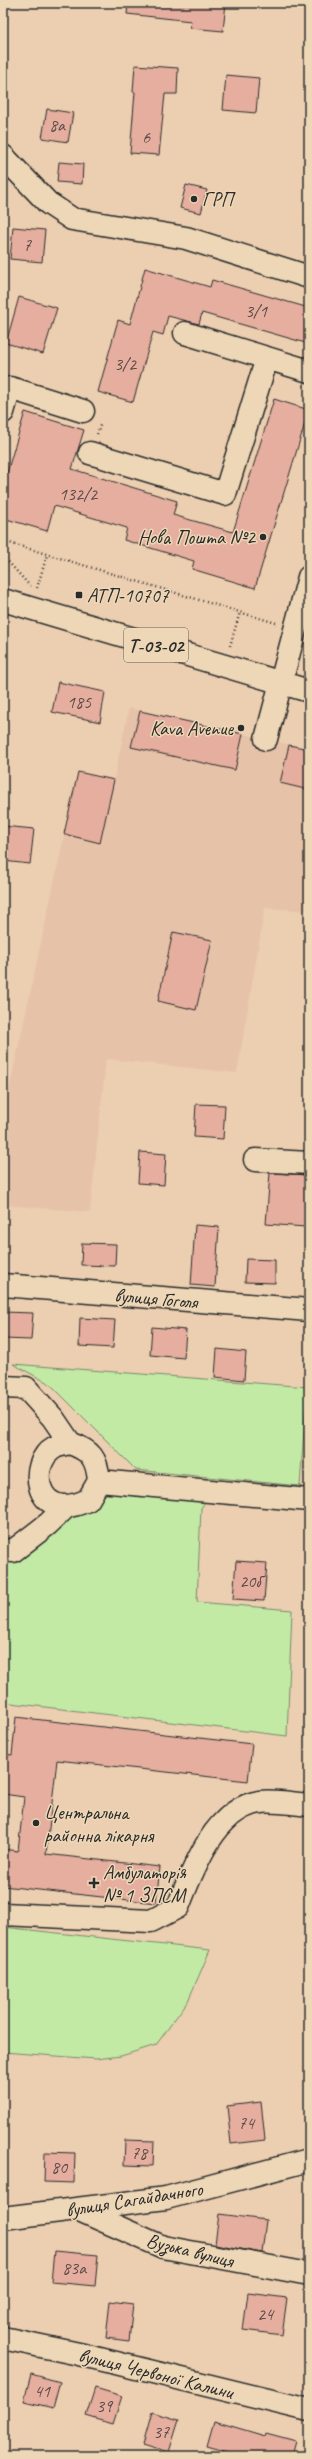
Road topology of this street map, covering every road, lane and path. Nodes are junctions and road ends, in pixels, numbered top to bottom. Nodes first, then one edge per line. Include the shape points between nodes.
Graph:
1 (3, 156) edge
2 (309, 277) edge
3 (185, 333) dead end
4 (267, 358) junction
5 (309, 371) edge
6 (83, 411) dead end
7 (3, 412) edge
8 (90, 453) dead end
9 (3, 541) edge
10 (47, 555) junction
11 (3, 556) edge
12 (309, 577) edge
13 (3, 600) edge
14 (240, 612) junction
15 (295, 628) junction
16 (225, 665) junction
17 (281, 682) junction
18 (309, 691) edge
19 (266, 739) dead end
20 (255, 1160) dead end
21 (309, 1163) edge
22 (3, 1285) edge
23 (309, 1310) edge
24 (3, 1387) edge
25 (70, 1443) junction
26 (99, 1481) junction
27 (309, 1500) edge
28 (66, 1507) junction
29 (3, 1550) edge
30 (309, 1805) edge
31 (3, 1914) edge
32 (309, 2160) edge
33 (77, 2209) junction
34 (3, 2218) edge
35 (309, 2274) edge
36 (3, 2338) edge
37 (309, 2410) edge

1 - 2 street via 48,203 72,219 186,238
3 - 4 street
4 - 5 street
4 - 8 street via 225,494
6 - 7 street via 10,388
9 - 10 path
10 - 11 path via 36,592
10 - 14 path
12 - 15 street
13 - 16 street, Т-03-02
14 - 15 path
14 - 16 path
15 - 17 street
16 - 17 street, Т-03-02
17 - 18 street, Т-03-02
17 - 19 street
20 - 21 street
22 - 23 street, вулиця Гоголя
24 - 25 street via 26,1388 53,1418
25 - 26 street via 85,1449 95,1461
25 - 28 street via 55,1447 46,1454 40,1469 39,1488 44,1496 55,1504
26 - 27 street
26 - 28 street via 88,1500
28 - 29 street via 13,1551
30 - 31 street via 260,1802 238,1809 222,1823 198,1857 178,1907 151,1921
32 - 33 street, вулиця Сагайдачного via 166,2198
33 - 34 street, вулиця Сагайдачного
33 - 35 street, Вузька вулиця via 163,2247
36 - 37 street, вулиця Червоної Калини

